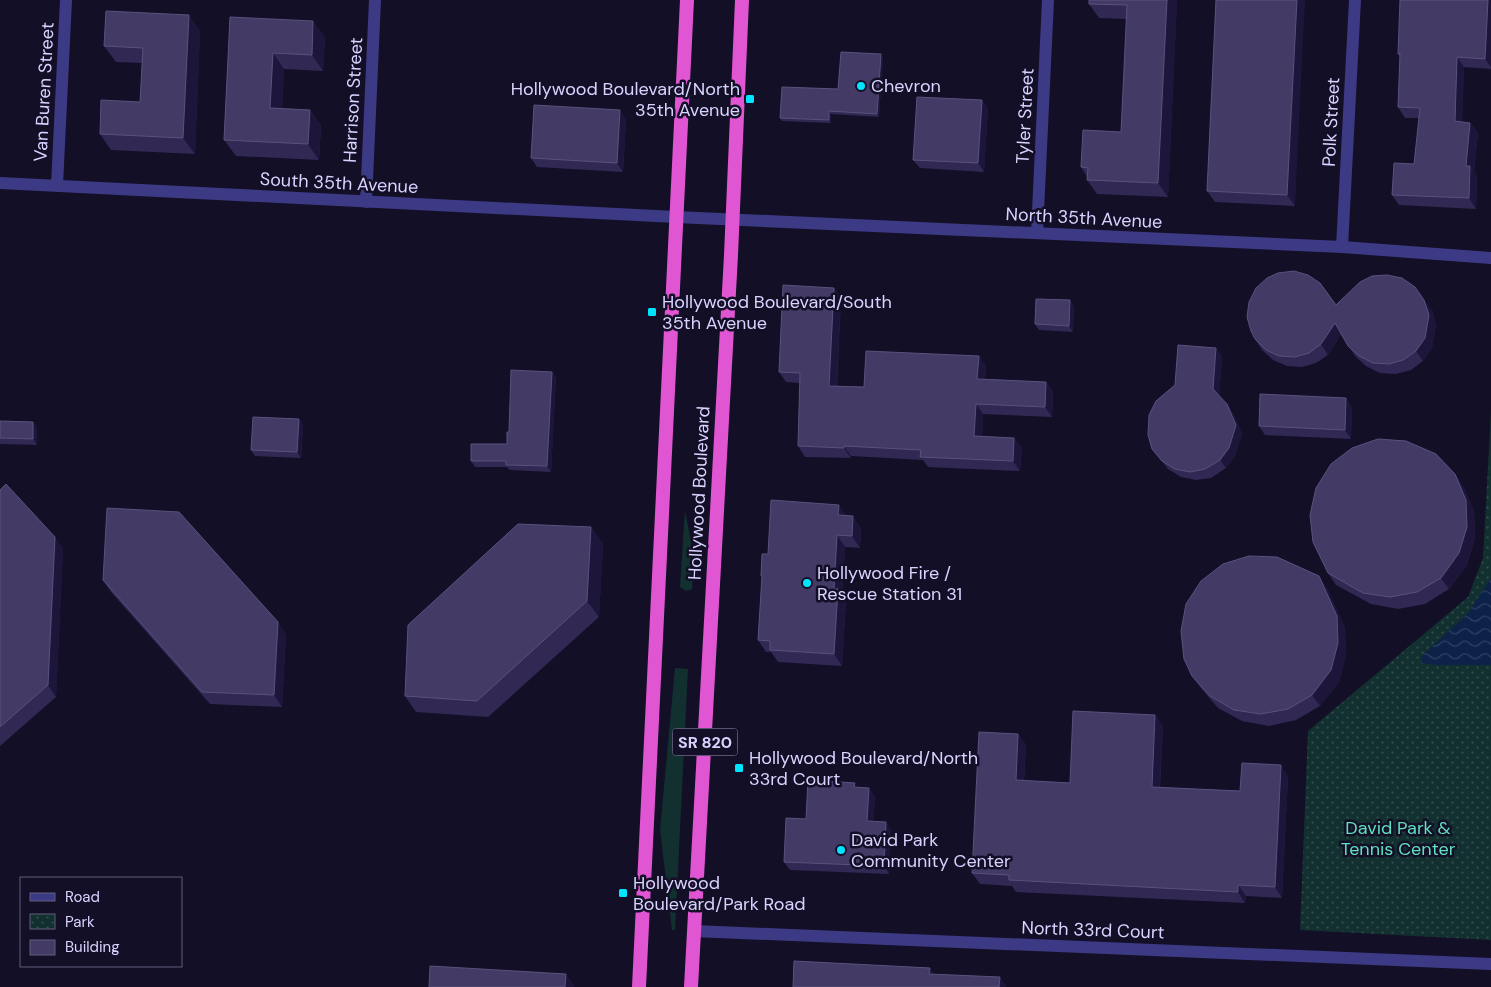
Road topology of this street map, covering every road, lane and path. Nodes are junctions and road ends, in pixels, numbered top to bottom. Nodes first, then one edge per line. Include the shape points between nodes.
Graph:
1 (66, 0) edge
2 (375, 0) edge
3 (687, 0) edge
4 (742, 0) edge
5 (1048, 0) edge
6 (1355, 0) edge
7 (0, 183) edge
8 (57, 185) junction
9 (366, 202) junction
10 (676, 218) junction
11 (732, 220) junction
12 (1037, 233) junction
13 (1342, 247) junction
14 (1491, 258) edge
15 (694, 931) junction
16 (1491, 964) edge
17 (638, 987) edge
18 (690, 987) edge

1 - 8 street, Van Buren Street
2 - 9 street, Harrison Street
3 - 10 highway, Hollywood Boulevard / SR 820
4 - 11 highway, Hollywood Boulevard / SR 820
5 - 12 street, Tyler Street
6 - 13 street, Polk Street
7 - 8 street, South 35th Avenue
8 - 9 street, South 35th Avenue
9 - 10 street, South 35th Avenue
10 - 11 street, North 35th Avenue
10 - 17 highway, Hollywood Boulevard / SR 820
11 - 12 street, North 35th Avenue
11 - 15 highway, Hollywood Boulevard / SR 820
12 - 13 street, North 35th Avenue
13 - 14 street, North 35th Avenue
15 - 16 street, North 33rd Court
15 - 18 highway, Hollywood Boulevard / SR 820

